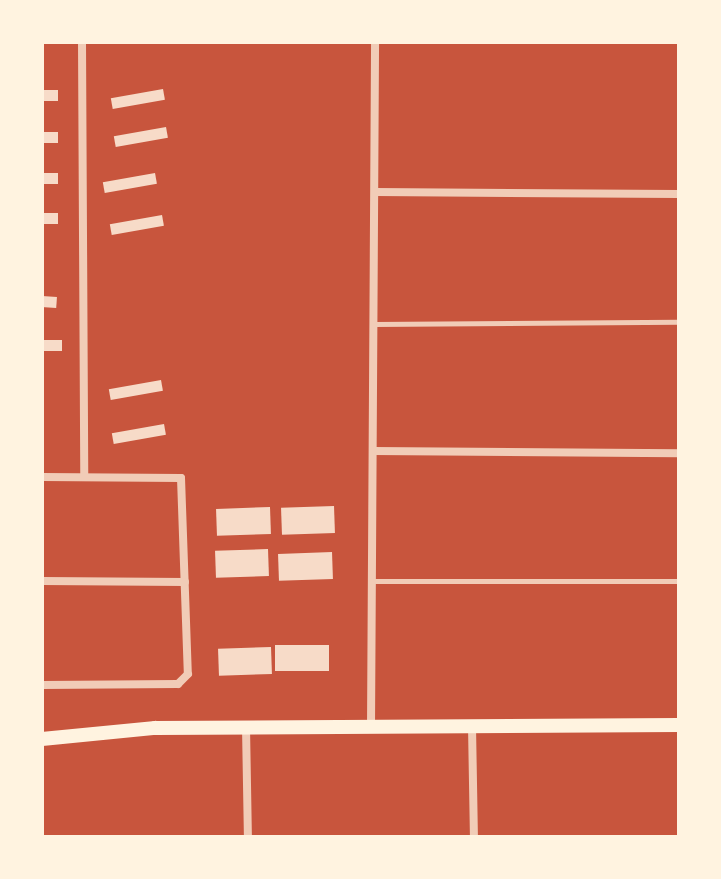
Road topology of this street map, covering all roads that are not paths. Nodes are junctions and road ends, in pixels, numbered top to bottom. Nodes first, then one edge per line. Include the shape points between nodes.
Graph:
1 (82, 42) edge
2 (375, 42) edge
3 (375, 192) junction
4 (679, 194) edge
5 (679, 322) edge
6 (374, 324) junction
7 (373, 451) junction
8 (679, 453) edge
9 (42, 477) edge
10 (84, 477) junction
11 (42, 581) edge
12 (372, 581) junction
13 (679, 581) edge
14 (185, 582) junction
15 (42, 685) edge
16 (679, 725) edge
17 (371, 726) junction
18 (472, 726) junction
19 (246, 727) junction
20 (42, 739) edge
21 (248, 837) edge
22 (474, 837) edge

1 - 10 street
2 - 3 street
3 - 4 street
3 - 6 street
5 - 6 lane
6 - 7 street
7 - 8 street
7 - 12 street
9 - 10 street
10 - 14 street via 180,476
11 - 14 street
12 - 13 lane
12 - 17 street
14 - 15 street via 186,680 161,685
16 - 18 main road
17 - 18 main road
17 - 19 main road
18 - 22 street
19 - 20 main road via 155,728
19 - 21 street

